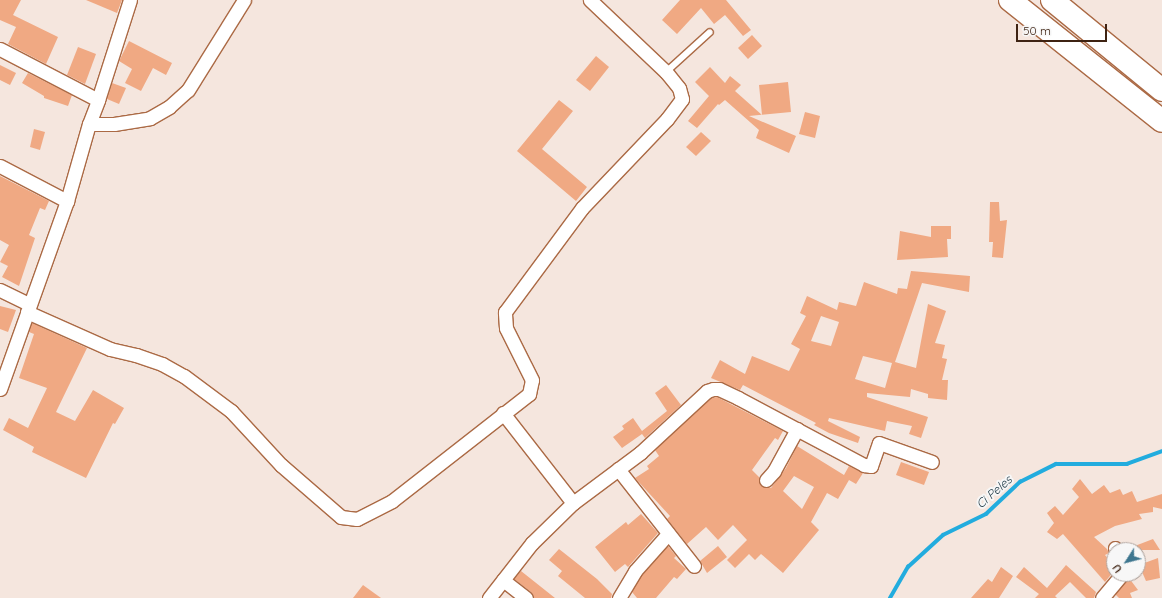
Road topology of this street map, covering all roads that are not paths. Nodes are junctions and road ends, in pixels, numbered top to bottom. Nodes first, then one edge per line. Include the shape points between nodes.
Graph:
1 (130, 0) edge
2 (244, 0) edge
3 (590, 0) edge
4 (1010, 0) edge
5 (1058, 4) edge
6 (710, 32) dead end
7 (0, 49) edge
8 (666, 72) junction
9 (1162, 90) edge
10 (98, 100) junction
11 (1162, 121) edge
12 (89, 124) junction
13 (0, 166) edge
14 (67, 201) junction
15 (0, 290) edge
16 (28, 308) junction
17 (0, 389) edge
18 (503, 413) junction
19 (797, 429) junction
20 (932, 462) dead end
21 (618, 469) junction
22 (766, 480) dead end
23 (573, 503) junction
24 (668, 534) junction
25 (694, 566) dead end
26 (503, 580) junction
27 (1115, 582) edge
28 (489, 598) edge
29 (526, 598) edge
30 (619, 598) edge
31 (1102, 598) edge

1 - 10 street
2 - 12 street via 188,90 169,107 150,118 114,124
3 - 8 street
4 - 11 highway
5 - 9 highway
6 - 8 lane
7 - 10 street
8 - 18 street via 682,93 679,106 582,208 505,312 506,328 532,380 529,394
10 - 12 street
12 - 14 street
13 - 14 street
14 - 16 street
15 - 16 street
16 - 17 street
16 - 18 street via 110,350 162,364 201,387 230,411 281,465 341,517 357,519 392,502
18 - 23 street
19 - 20 street via 869,466 873,462 879,443
19 - 21 street via 719,389 713,389 707,391 640,453
19 - 22 street via 774,471
21 - 23 street
21 - 24 street
23 - 26 street via 532,543
24 - 25 street
24 - 30 street via 635,570
26 - 28 street
26 - 29 street
27 - 31 street

